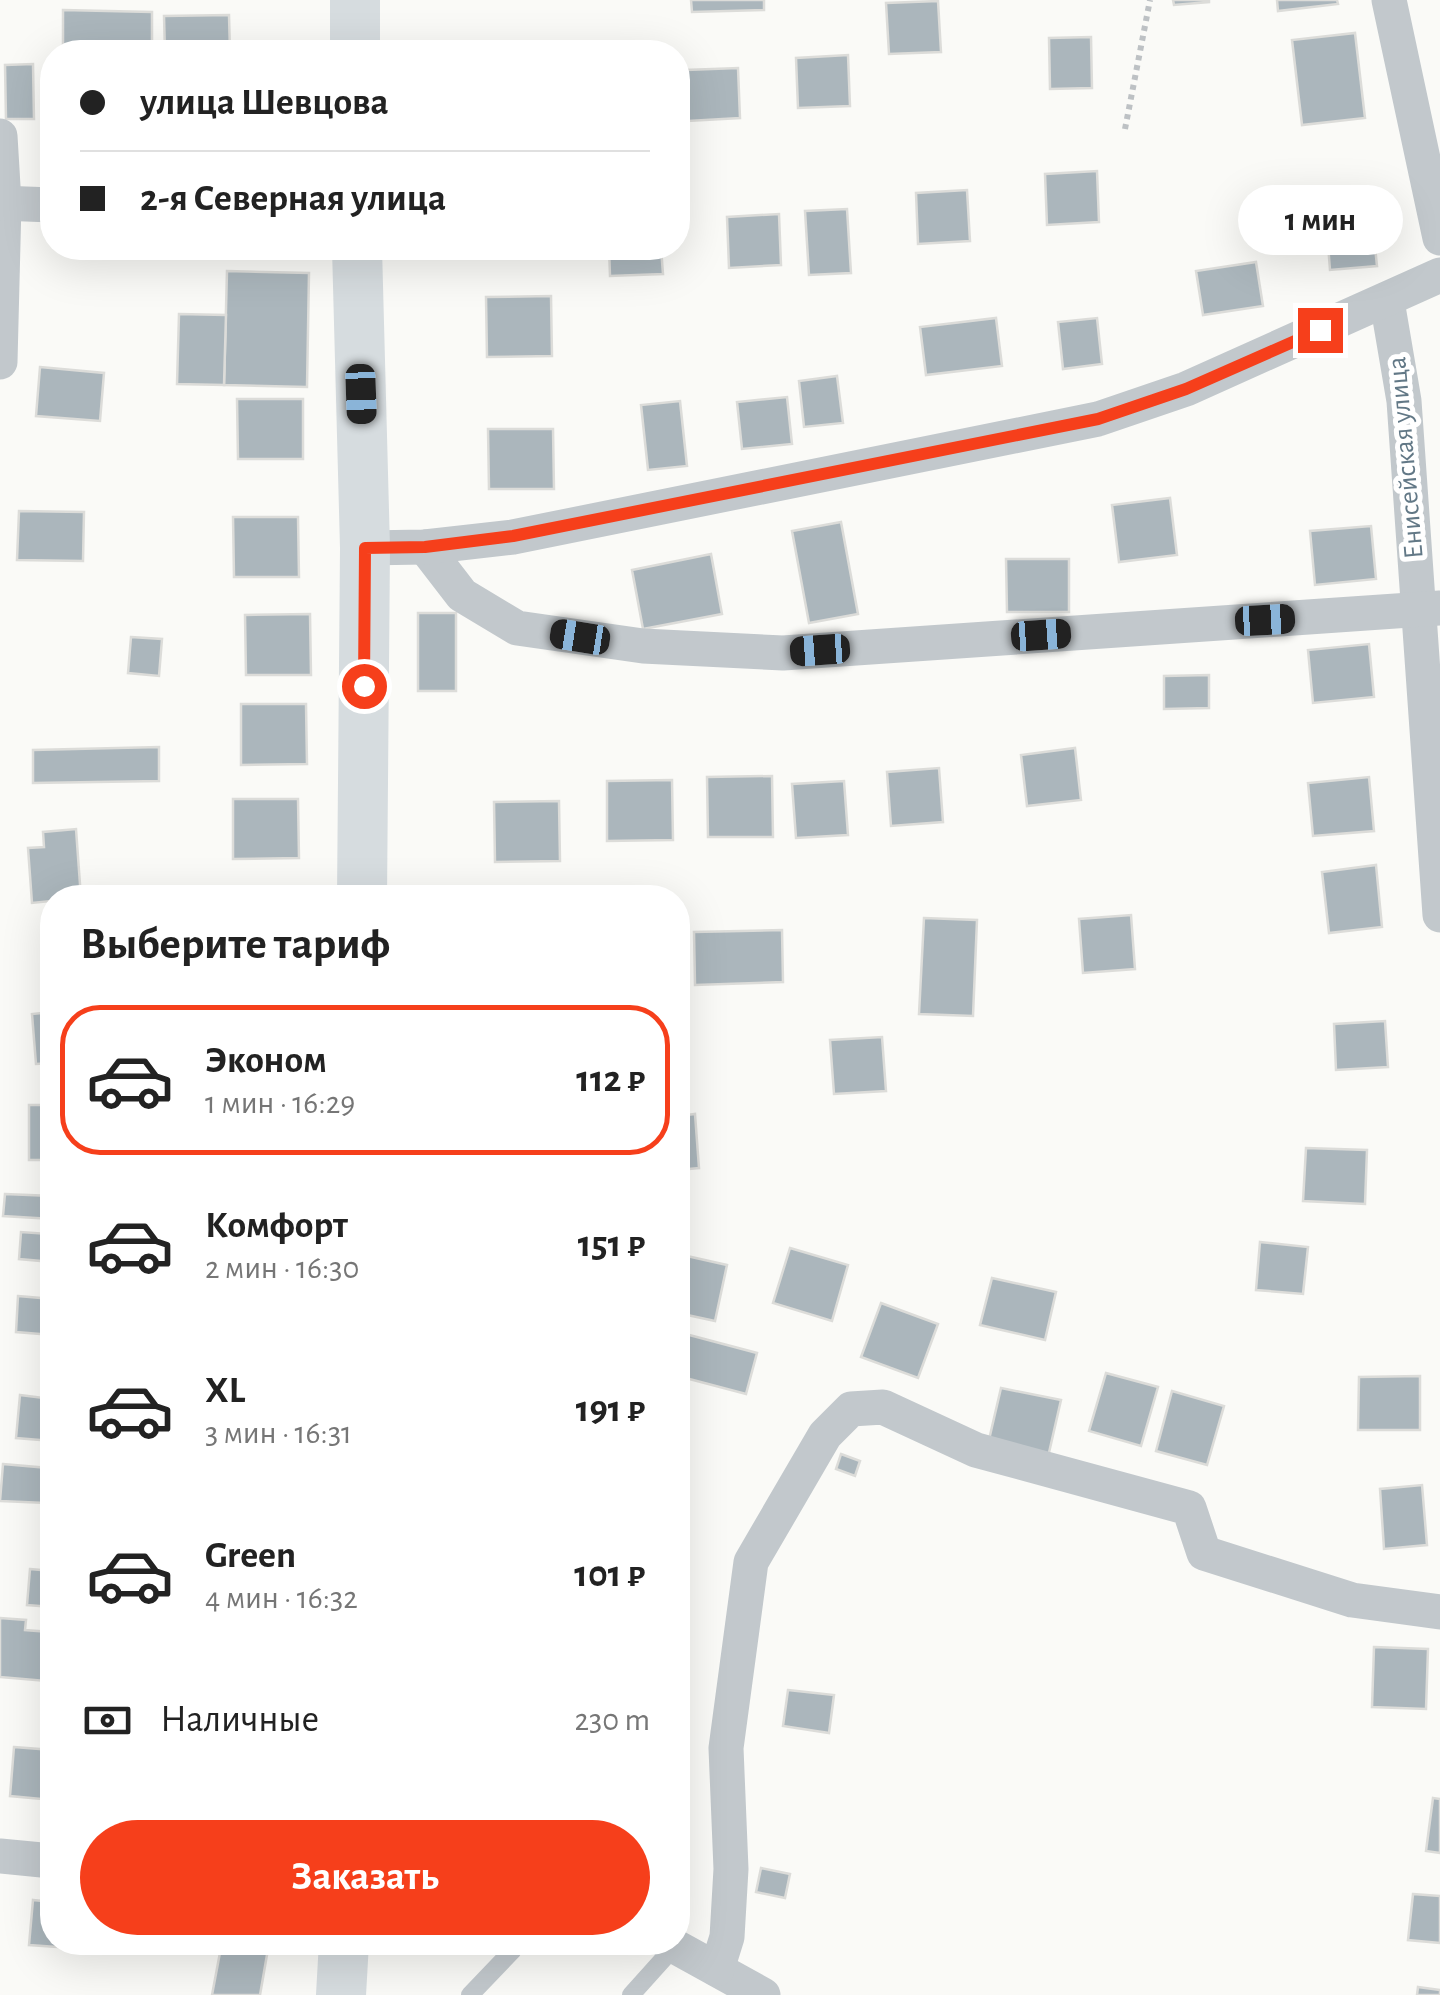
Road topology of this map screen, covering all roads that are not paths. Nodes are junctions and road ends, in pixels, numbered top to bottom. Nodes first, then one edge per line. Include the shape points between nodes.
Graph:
1 (355, 0) edge
2 (1389, 0) edge
3 (355, 40) edge
4 (0, 136) edge
5 (1, 201) edge
6 (40, 204) edge
7 (1440, 238) edge
8 (358, 260) edge
9 (1440, 276) edge
10 (1387, 302) junction
11 (0, 362) edge
12 (425, 547) junction
13 (365, 548) junction
14 (1429, 609) edge
15 (1435, 770) edge
16 (362, 885) edge
17 (1440, 915) edge
18 (1440, 1612) edge
19 (0, 1856) edge
20 (40, 1861) edge
21 (690, 1954) edge
22 (343, 1955) edge
23 (509, 1955) edge
24 (662, 1955) edge
25 (717, 1968) junction
26 (341, 1995) edge
27 (470, 1995) edge
28 (631, 1995) edge
29 (763, 1995) edge

1 - 3 main road
2 - 7 street
4 - 5 street
5 - 6 street
5 - 11 street
8 - 13 main road
9 - 10 street
10 - 12 street via 1186,389 1098,419 513,536
10 - 14 street, Енисейская улица
12 - 13 street
12 - 14 street via 462,596 517,628 643,646 783,653
13 - 16 main road
14 - 15 street, Енисейская улица
15 - 17 street, Енисейская улица
18 - 25 street via 1352,1600 1204,1553 1189,1508 976,1450 883,1407 851,1409 825,1435 752,1562 726,1748 732,1869
19 - 20 street
21 - 25 street
22 - 26 main road
23 - 27 lane
24 - 28 lane
25 - 29 street

